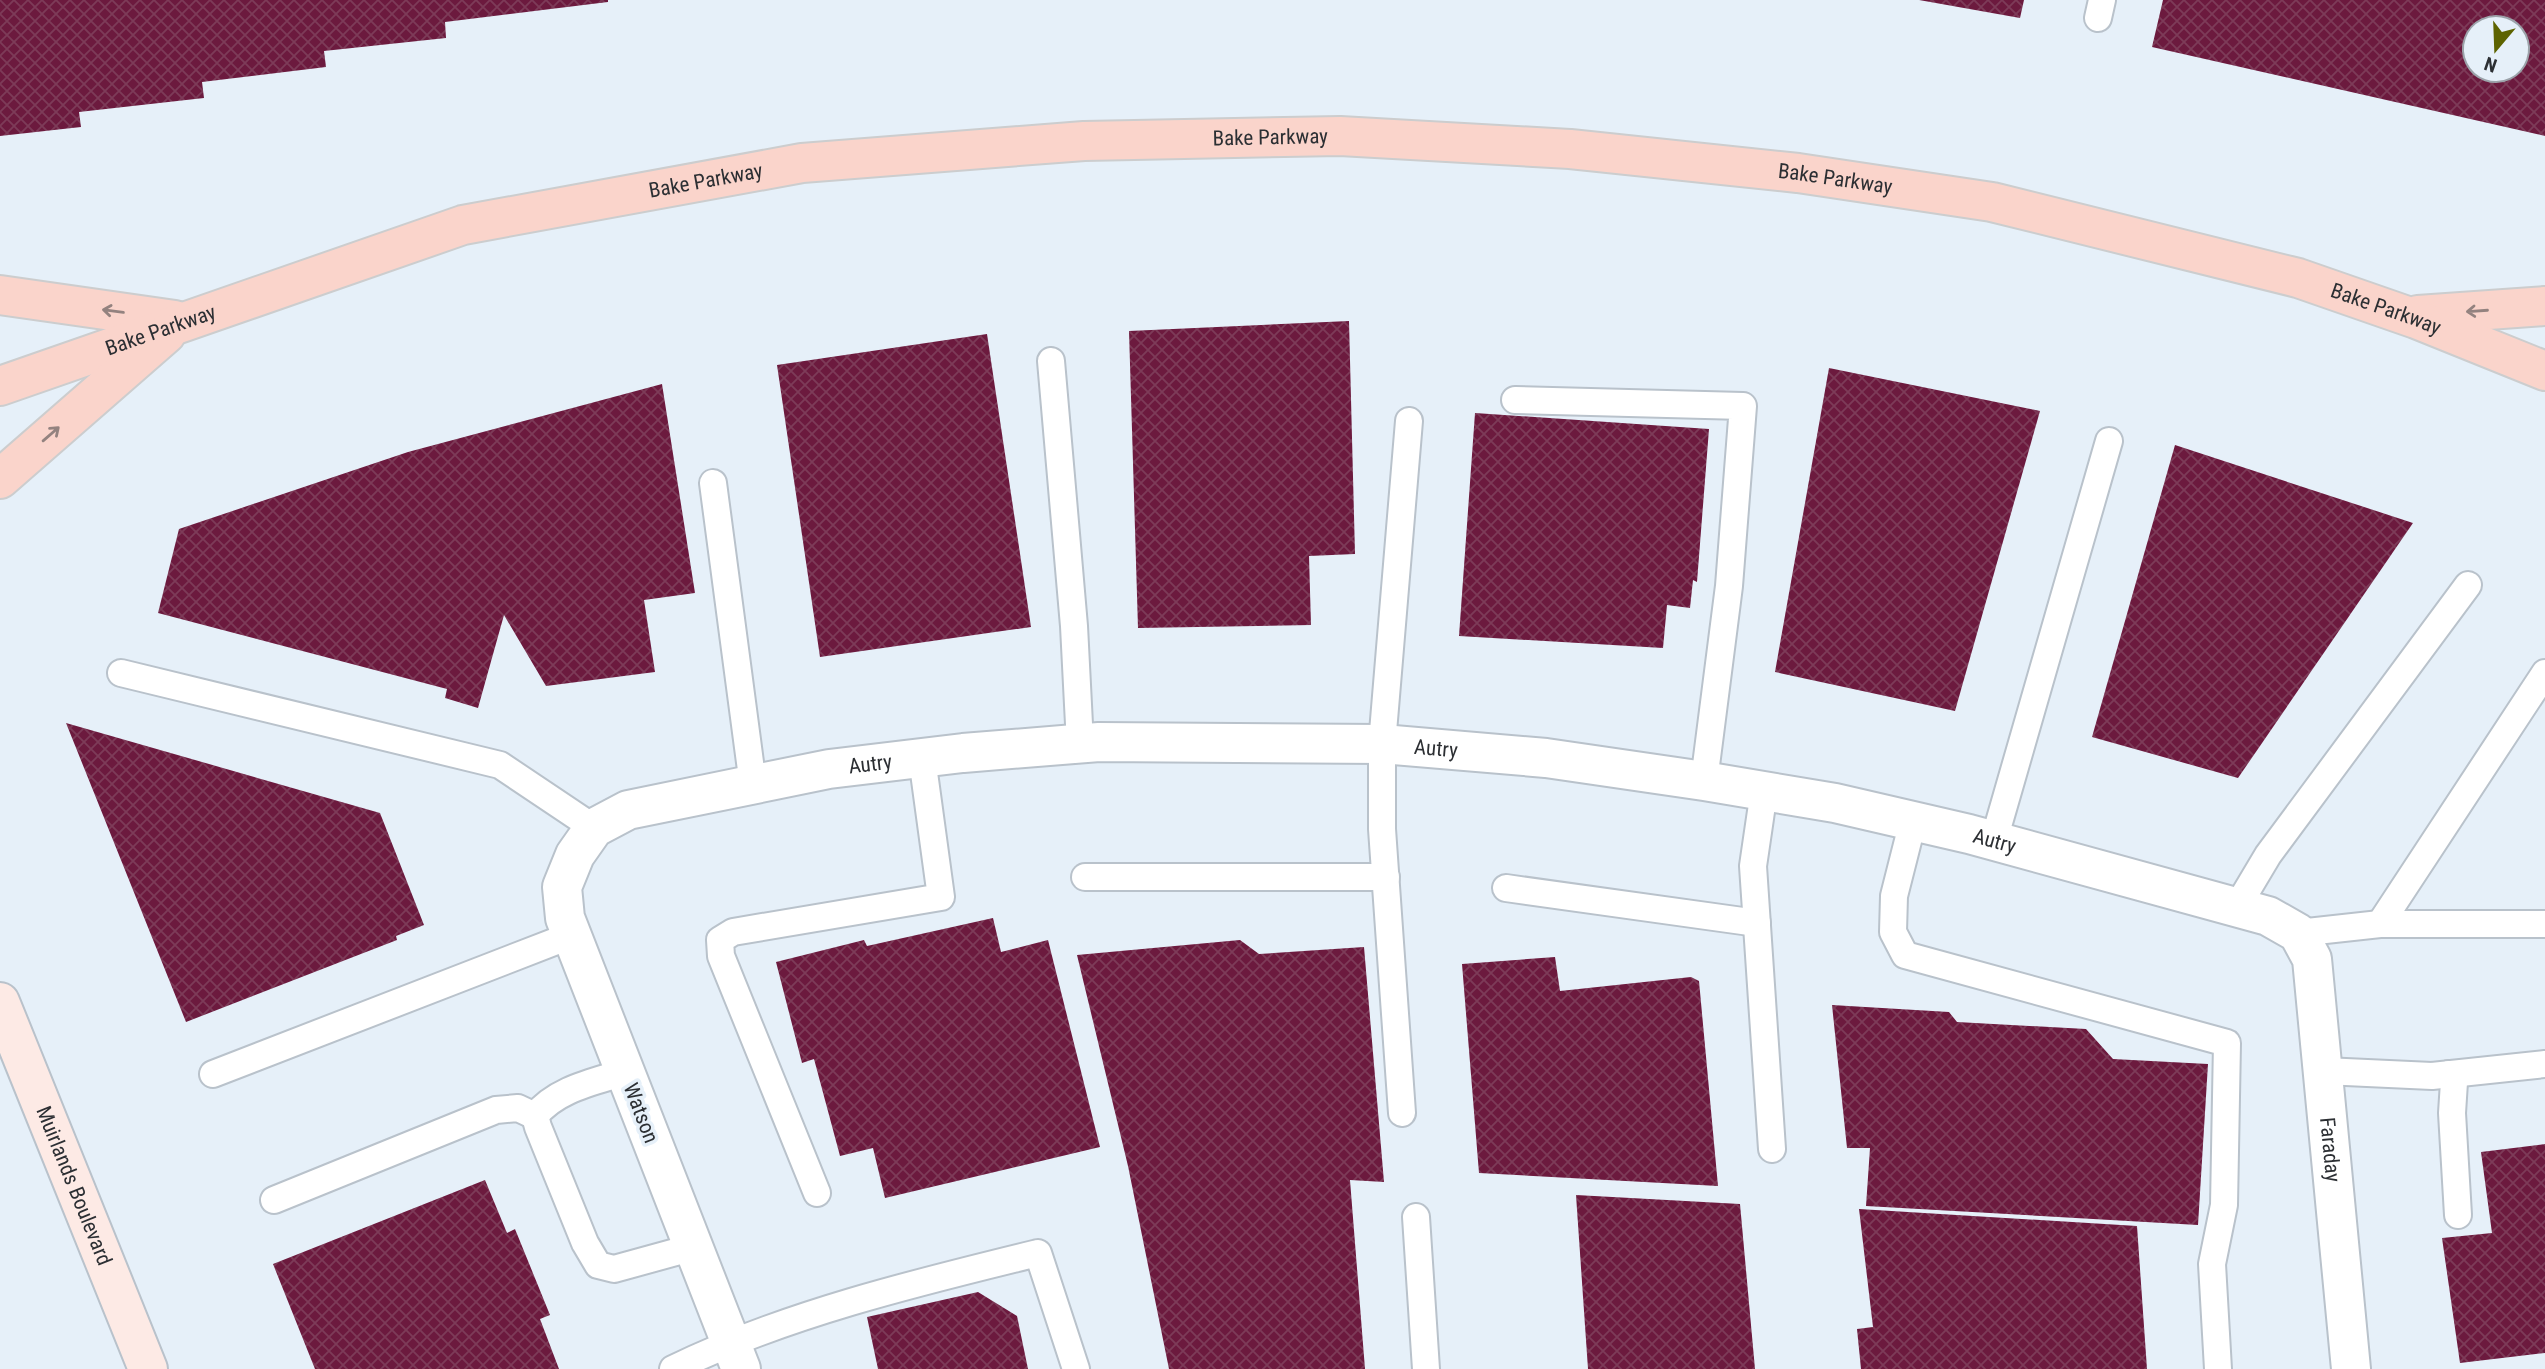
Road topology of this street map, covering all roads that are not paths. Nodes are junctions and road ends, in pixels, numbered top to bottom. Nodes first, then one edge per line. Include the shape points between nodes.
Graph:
1 (0, 295) edge
2 (2545, 306) edge
3 (2406, 316) junction
4 (180, 321) junction
5 (1051, 361) dead end
6 (2545, 371) edge
7 (0, 386) edge
8 (1515, 400) dead end
9 (1409, 421) dead end
10 (2109, 441) dead end
11 (0, 479) edge
12 (713, 483) dead end
13 (2468, 585) dead end
14 (121, 673) dead end
15 (2545, 673) edge
16 (1080, 744) junction
17 (1382, 744) junction
18 (922, 758) junction
19 (1704, 781) junction
20 (753, 785) junction
21 (1764, 791) junction
22 (1913, 821) junction
23 (1994, 840) junction
24 (584, 841) junction
25 (1084, 877) dead end
26 (1386, 877) junction
27 (1506, 888) dead end
28 (2236, 907) junction
29 (1757, 923) junction
30 (2379, 924) junction
31 (2545, 924) edge
32 (2298, 933) junction
33 (572, 935) junction
34 (0, 1002) edge
35 (2545, 1064) edge
36 (2324, 1071) junction
37 (625, 1072) junction
38 (213, 1073) dead end
39 (2449, 1074) junction
40 (1402, 1113) dead end
41 (535, 1116) junction
42 (1772, 1149) dead end
43 (817, 1193) dead end
44 (274, 1200) dead end
45 (2458, 1214) dead end
46 (1416, 1217) dead end
47 (694, 1247) junction
48 (735, 1355) edge
49 (148, 1369) edge
50 (673, 1369) edge
51 (1076, 1369) edge
52 (1426, 1369) edge
53 (2218, 1369) edge
54 (2351, 1369) edge

4 -> 1 main road
2 -> 3 main road
3 - 4 main road, Bake Parkway via 2298,278 1992,202 1798,173 1570,149 1340,136 1084,141 802,163 463,225
3 - 6 main road, Bake Parkway
4 - 7 main road, Bake Parkway
11 -> 4 main road
5 - 16 lane
8 - 19 lane via 1743,406 1729,586
9 - 17 lane
10 - 23 lane
12 - 20 lane
13 - 28 lane via 2268,855
14 - 24 lane via 499,765
15 - 30 lane
16 - 17 street, Autry
16 - 18 street, Autry
17 - 19 street, Autry via 1546,758
17 - 26 lane
18 - 20 street, Autry via 829,769
18 - 43 lane via 942,897 733,932 720,940 721,956
19 - 21 street, Autry
20 - 24 street, Autry via 628,810
21 - 22 street, Autry
21 - 29 lane via 1753,866
22 - 23 street, Autry
22 - 53 lane via 1894,896 1893,932 1905,955 2227,1043 2224,1205 2212,1264
23 - 28 street, Autry
24 - 33 street, Watson via 562,887
25 - 26 lane
26 - 40 lane
27 - 29 lane
28 - 32 street, Autry via 2268,916
29 - 42 lane
30 - 31 lane
30 - 32 lane
32 - 36 street, Faraday via 2312,959
33 - 37 street, Watson
33 - 38 lane
34 - 49 main road, Muirlands Boulevard
35 - 39 lane
36 - 39 lane
36 - 54 street, Faraday
37 - 41 lane via 561,1095 544,1104
37 - 47 street, Watson
39 - 45 lane via 2454,1082
41 - 44 lane via 518,1108 485,1114
41 - 47 lane via 584,1243 598,1265 614,1269
46 - 52 lane
47 - 48 street, Watson
48 - 50 lane
48 - 51 lane via 952,1274 1038,1253

